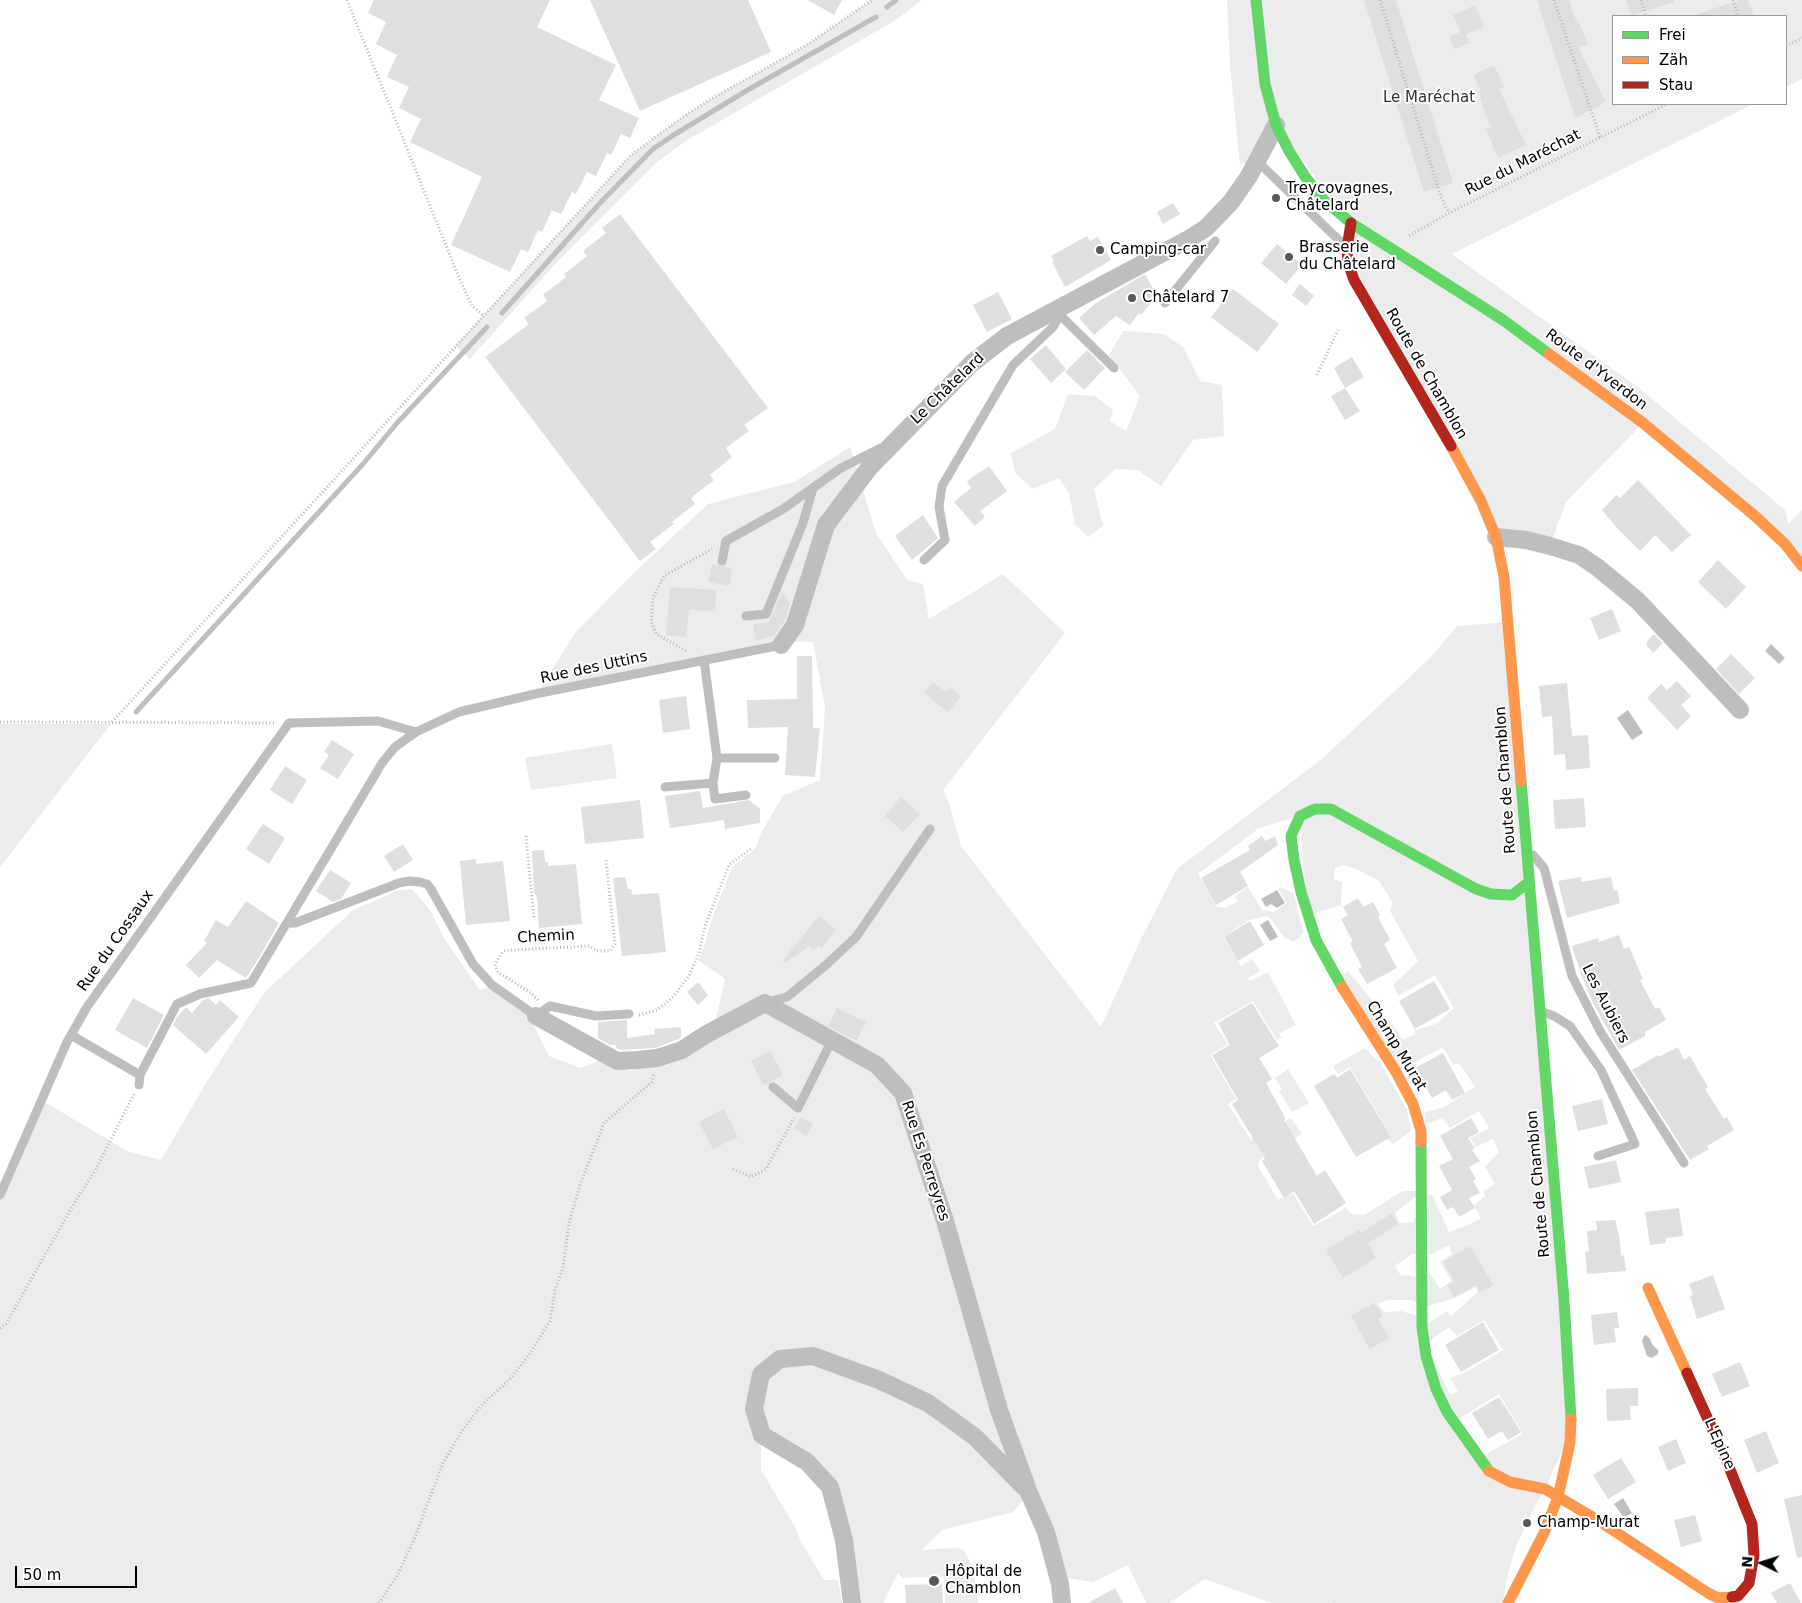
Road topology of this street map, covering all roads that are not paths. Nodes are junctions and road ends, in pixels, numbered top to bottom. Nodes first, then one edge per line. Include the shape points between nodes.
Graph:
1 (1256, 0) edge
2 (1276, 125) junction
3 (1257, 161) junction
4 (1352, 223) junction
5 (1215, 241) dead end
6 (1347, 248) junction
7 (1165, 303) dead end
8 (1060, 312) junction
9 (1114, 368) dead end
10 (897, 440) junction
11 (814, 488) junction
12 (1496, 537) junction
13 (924, 560) dead end
14 (722, 561) dead end
15 (1802, 566) edge
16 (746, 616) dead end
17 (781, 644) joint
18 (704, 660) junction
19 (1740, 710) dead end
20 (416, 732) junction
21 (718, 758) junction
22 (774, 758) dead end
23 (713, 783) junction
24 (665, 787) dead end
25 (746, 795) dead end
26 (930, 829) dead end
27 (1526, 847) junction
28 (1529, 882) junction
29 (288, 923) junction
30 (765, 1003) junction
31 (1540, 1011) junction
32 (629, 1014) road end
33 (536, 1016) junction
34 (71, 1035) junction
35 (832, 1040) junction
36 (773, 1087) dead end
37 (1598, 1156) dead end
38 (1684, 1163) dead end
39 (0, 1195) edge
40 (1648, 1288) dead end
41 (1029, 1493) junction
42 (1558, 1497) junction
43 (1731, 1601) edge
44 (852, 1603) edge
45 (1062, 1603) edge
46 (1508, 1603) edge

1 - 2 street via 1265,84
2 - 3 street, Le Châtelard
2 - 4 street via 1306,178 1324,200
3 - 6 lane
3 - 8 street, Le Châtelard via 1231,202 1206,228
4 - 6 street, Route de Chamblon
4 - 15 street, Route d'Yverdon via 1503,320 1642,423 1755,516
5 - 7 lane
6 - 12 street, Route de Chamblon via 1354,280 1455,453
8 - 9 lane
8 - 10 street, Le Châtelard via 1007,336 972,363
8 - 13 lane via 1053,327 1013,365 942,486 939,507 945,540
10 - 11 lane via 842,468
10 - 17 street, Le Châtelard via 870,468 826,525 795,625
11 - 14 lane via 726,541
11 - 16 lane via 766,614
12 - 19 street via 1550,546 1579,555 1597,567 1638,601
12 - 27 street, Route de Chamblon via 1504,577
17 - 18 lane, Rue des Uttins
18 - 20 lane, Rue des Uttins via 460,712
18 - 21 lane
20 - 29 lane via 395,747 382,763
20 - 34 lane, Rue du Cossaux via 378,721 289,723 86,1007
21 - 22 lane
21 - 23 lane
23 - 24 lane
23 - 25 lane via 715,799
26 - 30 lane via 856,937 787,997
27 - 28 street, Route de Chamblon
27 - 38 lane, Les Aubiers via 1544,868 1572,976 1600,1031
28 - 31 street, Route de Chamblon
28 - 42 street, Champ Murat via 1512,895 1476,889 1331,809 1315,809 1300,816 1291,836 1301,892 1316,940 1400,1080 1413,1104 1421,1132 1422,1327 1436,1389 1450,1417 1489,1471 1510,1482 1545,1489
29 - 33 lane via 399,883 427,884 473,964 492,985
29 - 34 lane via 251,983 200,994 177,1004 140,1080
30 - 33 street via 705,1034 682,1050 657,1058 617,1061
30 - 35 street, Rue Es Perreyres
31 - 37 lane via 1570,1026 1601,1070 1635,1144
31 - 42 street, Route de Chamblon via 1571,1404 1569,1450
32 - 33 lane via 596,1016 550,1006
34 - 39 lane, Rue du Cossaux
35 - 36 lane via 798,1108
35 - 41 street, Rue Es Perreyres via 877,1065 903,1093 945,1221 999,1410
40 - 43 street, L'Epine via 1752,1524 1754,1555 1749,1583
41 - 44 street via 975,1437 928,1403 879,1380 813,1356 780,1358 761,1374 754,1409 762,1435 806,1462 830,1487 844,1540
41 - 45 street, Rue Es Perreyres via 1046,1532
42 - 43 street, L'Epine via 1708,1594
42 - 46 street, Route de Chamblon via 1544,1533

